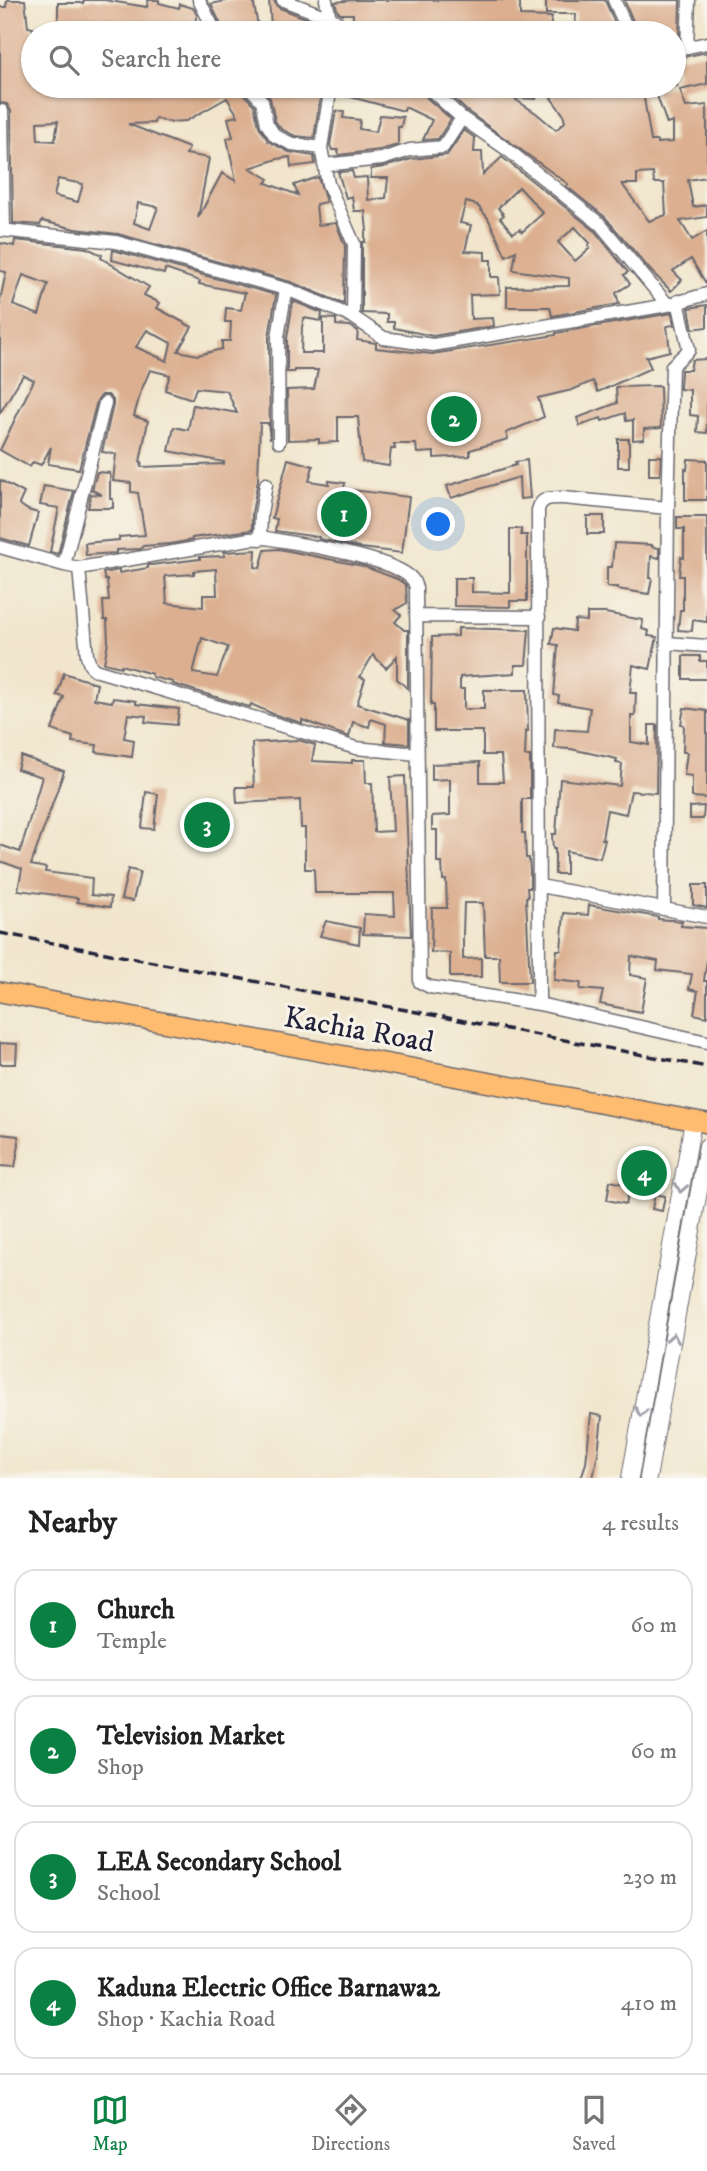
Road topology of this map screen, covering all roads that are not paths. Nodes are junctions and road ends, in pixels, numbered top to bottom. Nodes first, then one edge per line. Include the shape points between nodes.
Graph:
1 (199, 0) edge
2 (283, 0) edge
3 (326, 0) edge
4 (614, 0) edge
5 (689, 0) edge
6 (210, 21) edge
7 (328, 21) edge
8 (334, 21) edge
9 (624, 21) edge
10 (685, 21) edge
11 (707, 43) edge
12 (686, 48) edge
13 (259, 98) edge
14 (329, 98) edge
15 (439, 98) edge
16 (2, 111) dead end
17 (461, 118) junction
18 (321, 148) junction
19 (324, 165) junction
20 (2, 230) edge
21 (286, 289) junction
22 (707, 294) edge
23 (673, 303) junction
24 (352, 317) junction
25 (105, 402) dead end
26 (279, 442) dead end
27 (266, 484) dead end
28 (668, 508) junction
29 (260, 539) junction
30 (0, 547) edge
31 (64, 565) junction
32 (79, 568) junction
33 (416, 616) junction
34 (539, 617) junction
35 (667, 643) junction
36 (707, 646) edge
37 (417, 754) junction
38 (540, 886) junction
39 (664, 909) junction
40 (707, 917) edge
41 (0, 992) edge
42 (539, 1004) junction
43 (707, 1042) edge
44 (700, 1122) edge
45 (707, 1146) edge
46 (630, 1478) edge
47 (648, 1478) edge

1 - 6 street
2 - 7 street
3 - 8 street
4 - 9 street
5 - 10 street
11 - 12 street
13 - 18 street via 275,136 292,145
14 - 18 street
15 - 17 street
16 - 20 street
17 - 19 street via 443,147
17 - 23 street via 508,149 600,224
18 - 19 street
19 - 24 street via 354,244
20 - 21 street via 116,242
21 - 24 street
21 - 26 street via 278,337
22 - 23 street
23 - 24 street via 433,345 384,338
23 - 28 street via 689,350 672,366
25 - 31 street
27 - 29 street
28 - 34 street via 563,498 546,498 540,503
28 - 35 street
29 - 32 street
29 - 33 street via 376,560 406,574 416,588
30 - 31 street
31 - 32 street
32 - 37 street via 87,656 95,670 356,748
33 - 34 street
33 - 37 street
34 - 38 street
35 - 36 street
35 - 39 street
37 - 42 street via 420,982
38 - 39 street
38 - 42 street
39 - 40 street
41 - 44 main road, Kachia Road
42 - 43 street
44 -> 46 street
47 -> 45 street

